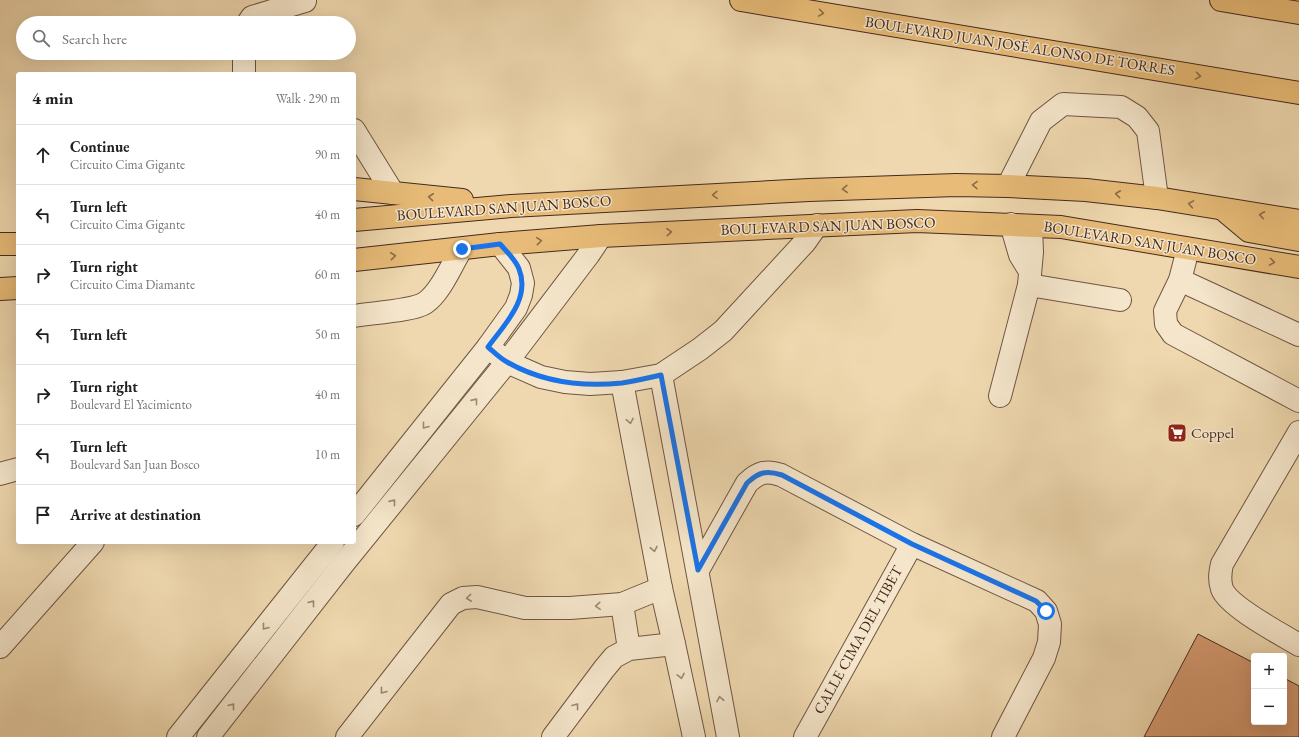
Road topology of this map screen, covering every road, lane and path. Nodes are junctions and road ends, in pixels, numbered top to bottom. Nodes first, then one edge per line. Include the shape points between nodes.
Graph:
1 (741, 0) edge
2 (1221, 0) edge
3 (305, 1) edge
4 (1299, 13) edge
5 (255, 16) edge
6 (244, 60) edge
7 (244, 72) edge
8 (1299, 93) edge
9 (356, 133) edge
10 (1008, 186) junction
11 (356, 189) edge
12 (393, 193) junction
13 (1157, 198) junction
14 (511, 206) junction
15 (1224, 210) junction
16 (356, 220) edge
17 (1299, 221) edge
18 (817, 225) junction
19 (1021, 225) junction
20 (601, 236) junction
21 (1299, 240) edge
22 (0, 244) edge
23 (16, 244) edge
24 (500, 244) junction
25 (462, 249) junction
26 (1188, 249) junction
27 (356, 260) edge
28 (1299, 267) edge
29 (1029, 278) junction
30 (1180, 280) junction
31 (16, 288) edge
32 (0, 289) edge
33 (1120, 300) dead end
34 (356, 316) edge
35 (1299, 335) edge
36 (488, 347) junction
37 (507, 362) junction
38 (661, 375) junction
39 (622, 382) junction
40 (1000, 396) dead end
41 (1299, 401) edge
42 (1299, 432) edge
43 (16, 470) edge
44 (0, 474) edge
45 (356, 512) edge
46 (91, 544) edge
47 (331, 544) edge
48 (912, 544) junction
49 (698, 570) junction
50 (661, 588) junction
51 (622, 604) junction
52 (674, 644) junction
53 (1299, 645) edge
54 (0, 647) edge
55 (629, 649) junction
56 (178, 737) edge
57 (208, 737) edge
58 (347, 737) edge
59 (553, 737) edge
60 (694, 737) edge
61 (728, 737) edge
62 (805, 737) edge
63 (1003, 737) edge

1 -> 8 main road, BOULEVARD JUAN JOSÉ ALONSO DE TORRES
2 - 4 main road
3 - 5 street
6 - 7 street
9 - 12 street
13 -> 10 main road, BOULEVARD SAN JUAN BOSCO via 1086,190
10 - 13 street via 1041,121 1063,104 1121,107 1137,117 1148,131
10 -> 14 main road, BOULEVARD SAN JUAN BOSCO via 956,185 809,190
11 - 12 main road
14 -> 12 main road
15 -> 13 main road, BOULEVARD SAN JUAN BOSCO
14 - 16 main road, BOULEVARD SAN JUAN BOSCO
17 -> 15 main road, BOULEVARD SAN JUAN BOSCO
15 - 21 main road via 1249,231
18 - 19 main road, BOULEVARD SAN JUAN BOSCO via 917,221
20 -> 18 main road, BOULEVARD SAN JUAN BOSCO
18 - 38 street via 805,242 723,331
19 - 26 main road, BOULEVARD SAN JUAN BOSCO via 1061,227
19 - 29 street via 1020,255
24 -> 20 main road, BOULEVARD SAN JUAN BOSCO
20 - 37 street
22 - 23 main road
24 - 25 main road, BOULEVARD SAN JUAN BOSCO
24 - 36 street via 519,268 523,283 516,308
27 -> 25 main road, BOULEVARD SAN JUAN BOSCO
25 - 34 street via 439,287 424,303 412,308
26 -> 28 main road, BOULEVARD SAN JUAN BOSCO
26 - 30 street
29 - 33 street
29 - 40 street
30 - 35 street
30 - 41 street via 1165,311 1166,324 1173,334
31 - 32 main road
36 - 37 street
36 -> 45 street
37 - 39 street via 541,377 565,382
57 -> 37 street via 343,564
38 - 39 street
38 - 49 street
39 -> 50 street
42 - 53 street via 1222,564 1219,576 1222,589 1231,601
43 - 44 street
46 - 54 street
47 -> 56 street
48 - 49 street via 782,475 765,472 755,475 747,483
48 - 62 street, CALLE CIMA DEL TIBET
48 - 63 street via 1036,601 1046,611 1050,624 1049,642 1044,658
61 -> 49 street
50 - 51 street
50 - 52 street
51 - 55 street
51 -> 58 street via 525,608 477,597 463,598 451,604
52 - 55 street
52 -> 60 street
59 -> 55 street via 614,657

